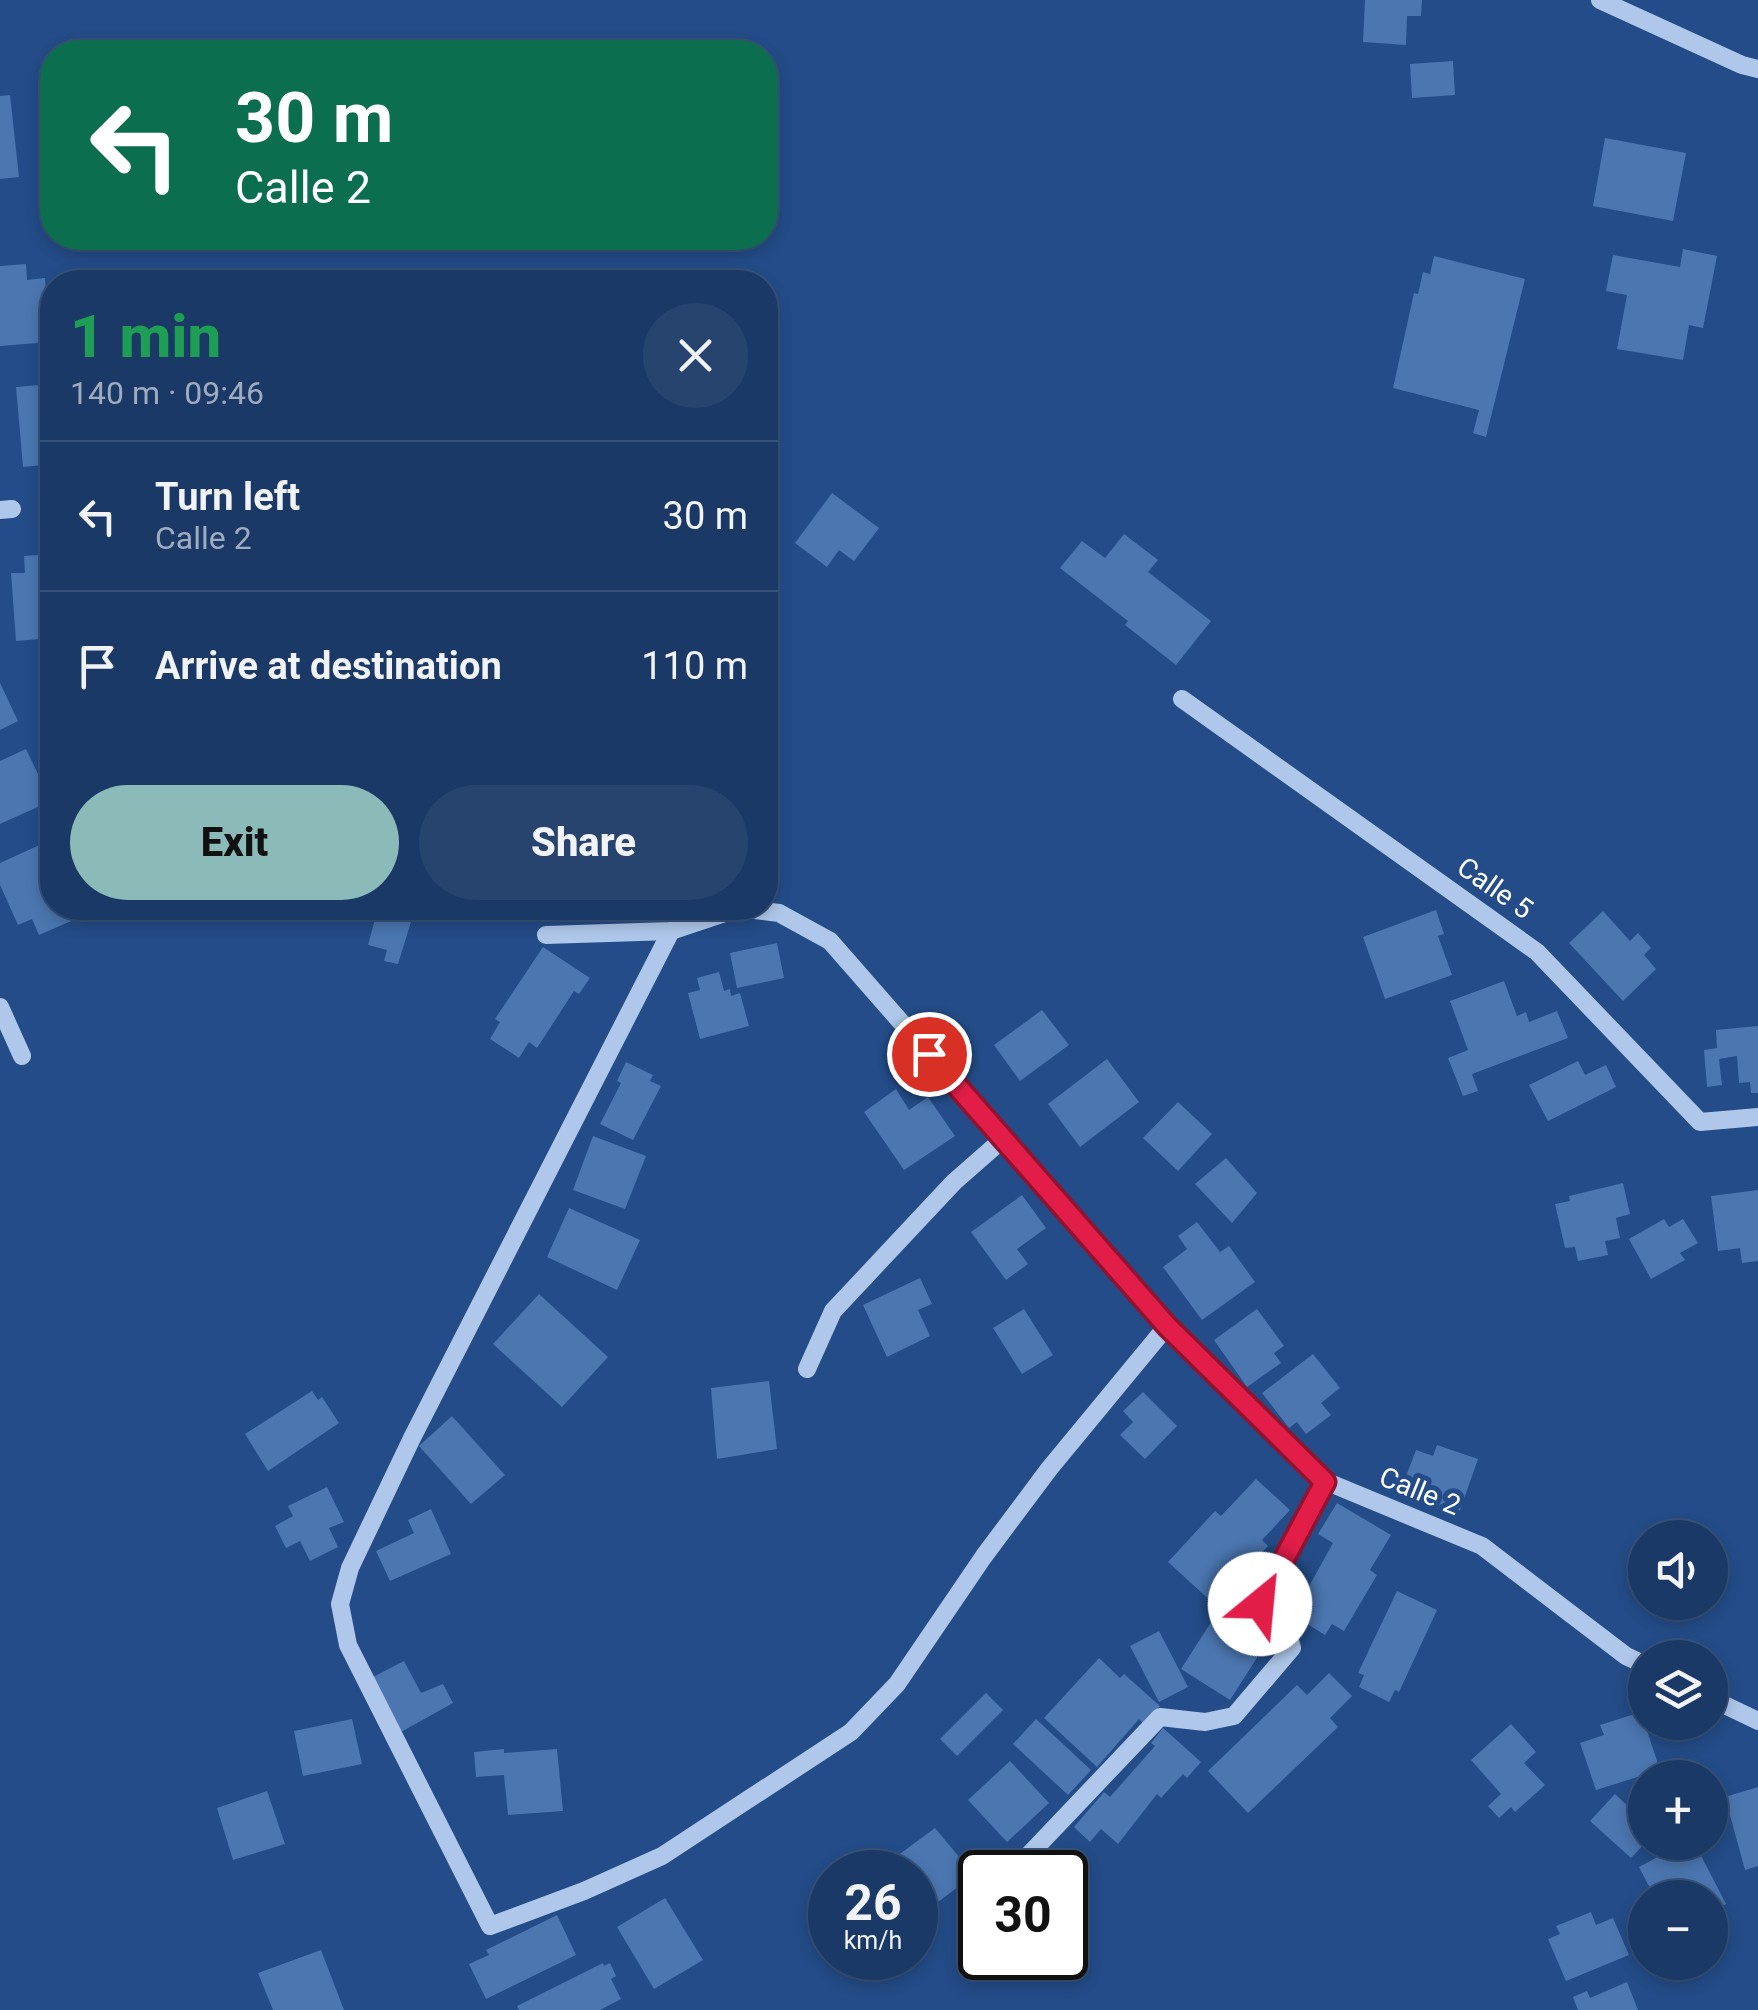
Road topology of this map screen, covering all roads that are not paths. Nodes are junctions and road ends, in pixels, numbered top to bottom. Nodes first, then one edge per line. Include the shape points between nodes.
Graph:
1 (1600, 0) edge
2 (1758, 69) edge
3 (1182, 699) dead end
4 (778, 913) edge
5 (704, 920) edge
6 (671, 931) junction
7 (546, 935) dead end
8 (0, 1007) edge
9 (22, 1056) dead end
10 (1758, 1117) edge
11 (1003, 1139) junction
12 (1167, 1326) junction
13 (807, 1368) dead end
14 (1325, 1482) junction
15 (1628, 1657) edge
16 (1728, 1707) edge
17 (1758, 1721) edge
18 (1033, 1850) edge

1 - 2 street
3 - 10 street, Calle 5 via 1538,952 1700,1122
4 - 11 street, Calle 2 via 830,941
5 - 6 street, Calle 2
6 - 7 street, Calle 2
6 - 12 street via 412,1438 350,1568 340,1604 348,1644 490,1926 662,1856 851,1732 897,1684 1006,1527
8 - 9 street
11 - 12 street, Calle 2
11 - 13 street via 834,1311
12 - 14 street, Calle 2
14 - 15 street, Calle 2 via 1482,1546
14 - 18 street via 1260,1604 1286,1626 1292,1648 1234,1716 1205,1722 1160,1717
16 - 17 street

